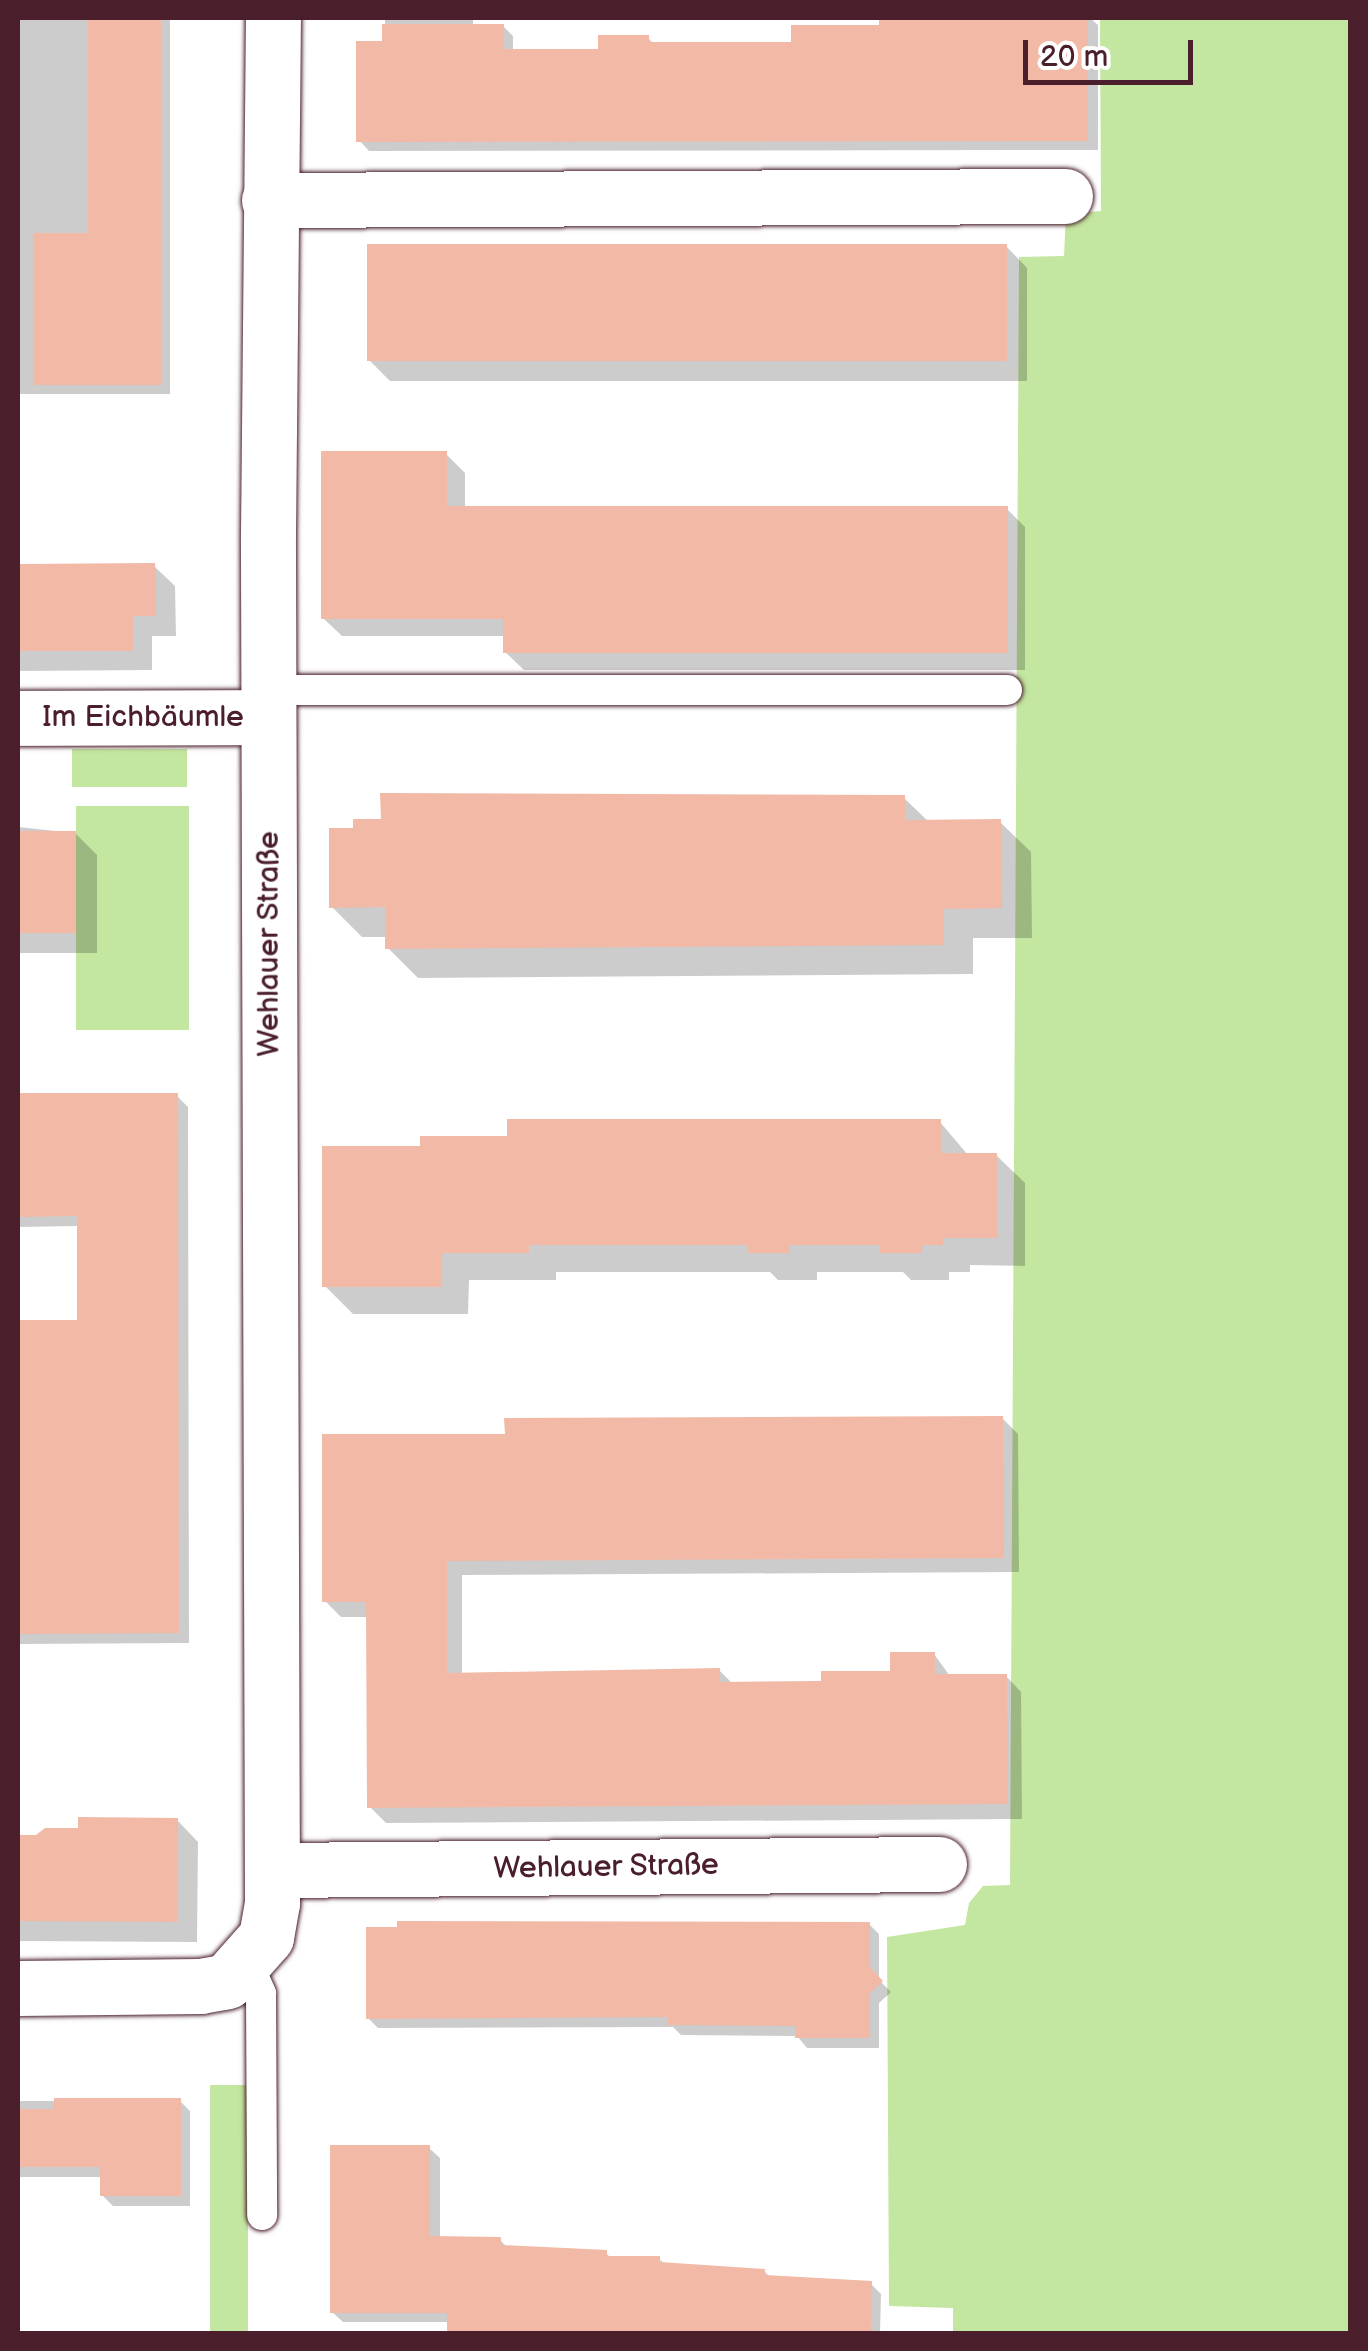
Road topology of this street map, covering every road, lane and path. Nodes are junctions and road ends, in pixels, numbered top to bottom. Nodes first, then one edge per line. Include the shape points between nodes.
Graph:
1 (273, 18) edge
2 (1065, 196) dead end
3 (269, 200) junction
4 (1007, 690) dead end
5 (268, 704) junction
6 (18, 718) edge
7 (939, 1864) dead end
8 (274, 1870) junction
9 (247, 1962) junction
10 (18, 1988) edge
11 (262, 2215) dead end

1 - 3 street, Wehlauer Straße
2 - 3 street
3 - 5 street, Wehlauer Straße
4 - 5 lane
5 - 6 street, Im Eichbäumle
5 - 8 street, Wehlauer Straße
7 - 8 street, Wehlauer Straße
8 - 9 street, Wehlauer Straße via 266,1937
9 - 10 street via 227,1981 200,1986
9 - 11 lane via 261,1994

